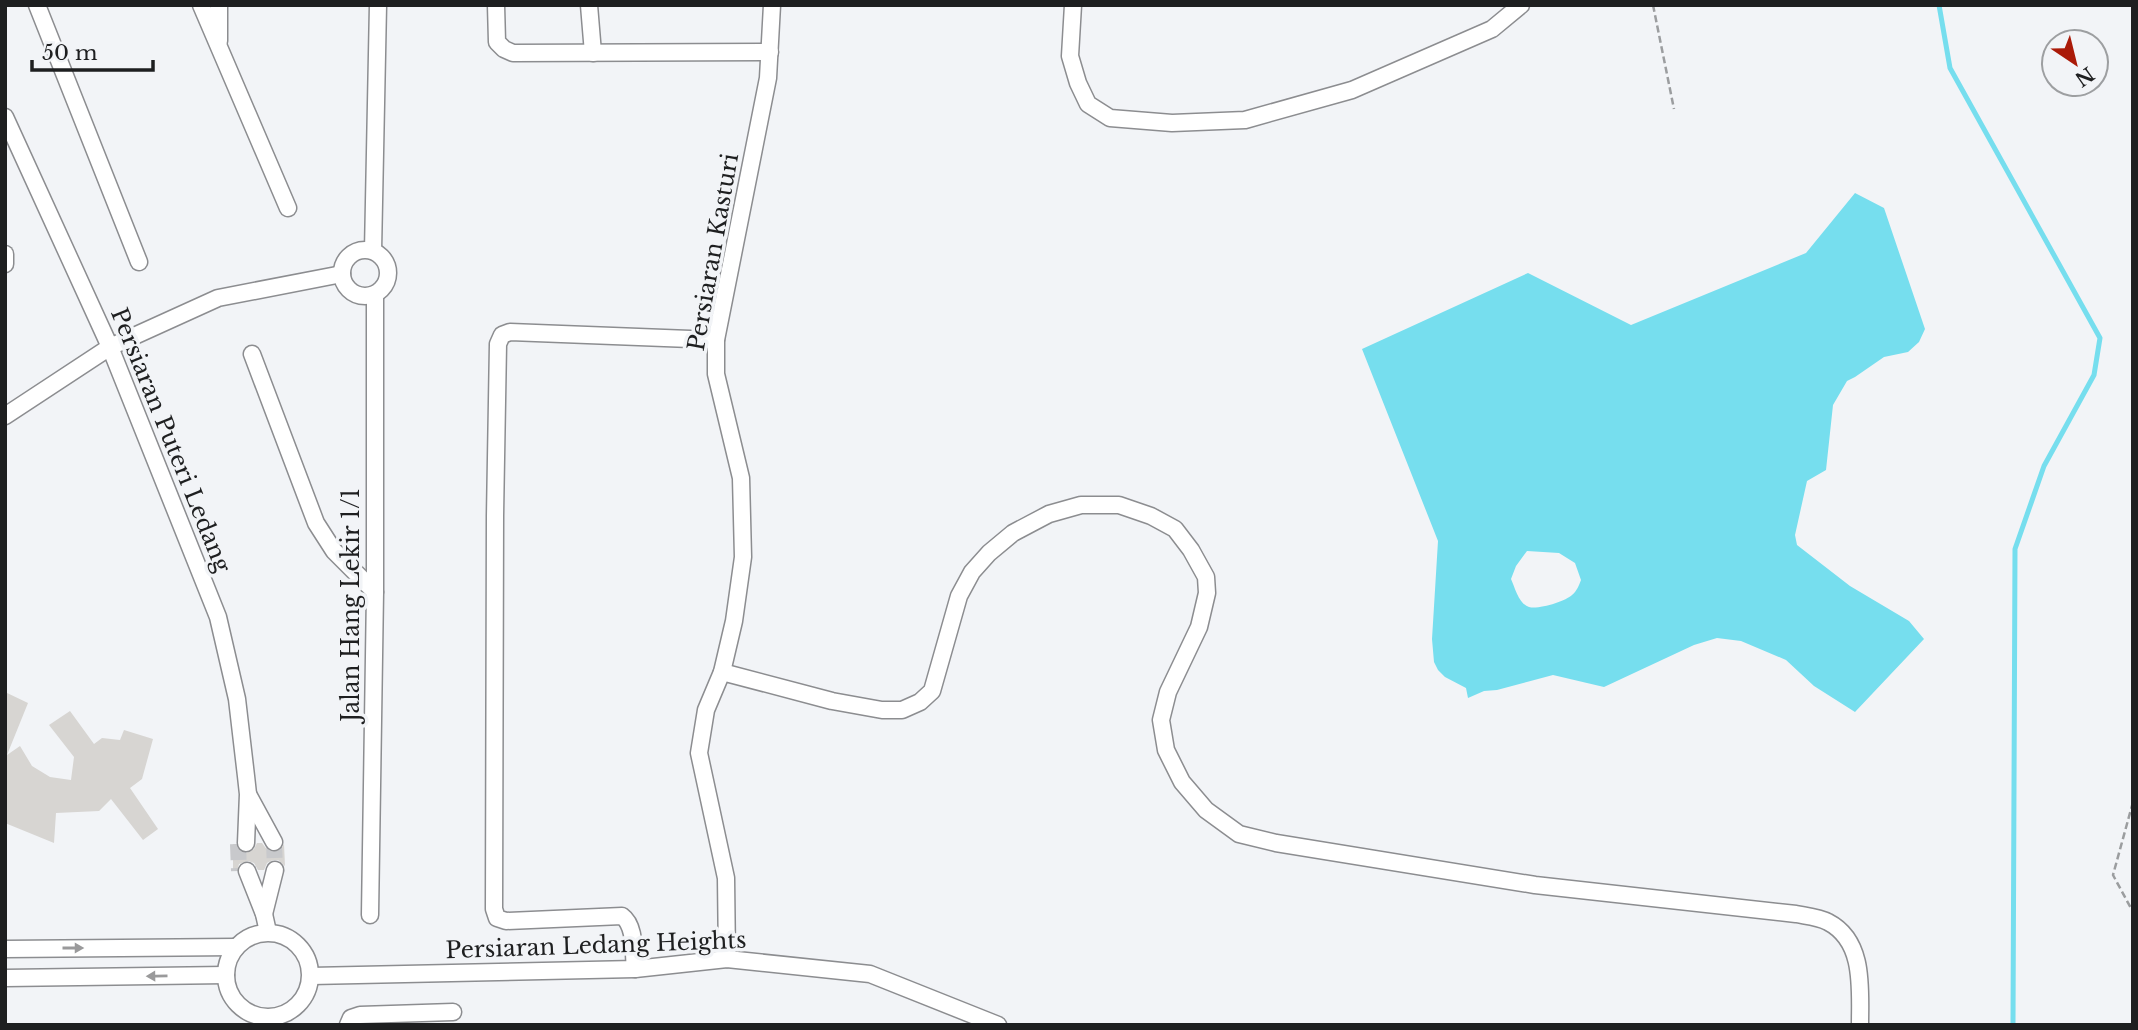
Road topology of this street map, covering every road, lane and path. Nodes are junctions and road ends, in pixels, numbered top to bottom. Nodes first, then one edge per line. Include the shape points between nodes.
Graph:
1 (37, 5) edge
2 (201, 5) edge
3 (219, 5) edge
4 (378, 5) edge
5 (496, 5) edge
6 (589, 5) edge
7 (772, 5) edge
8 (1073, 5) edge
9 (1521, 5) edge
10 (1653, 5) edge
11 (219, 49) junction
12 (770, 52) junction
13 (593, 53) junction
14 (1674, 109) dead end
15 (5, 117) edge
16 (288, 208) dead end
17 (373, 251) junction
18 (5, 254) edge
19 (139, 262) dead end
20 (5, 264) edge
21 (342, 274) junction
22 (375, 295) junction
23 (716, 340) junction
24 (110, 347) junction
25 (252, 354) dead end
26 (5, 416) edge
27 (376, 592) junction
28 (722, 672) junction
29 (248, 794) junction
30 (2133, 802) edge
31 (270, 842) tunnel mouth
32 (242, 843) tunnel mouth
33 (271, 870) tunnel mouth
34 (243, 871) tunnel mouth
35 (2133, 912) edge
36 (264, 914) junction
37 (370, 915) dead end
38 (268, 932) junction
39 (236, 947) junction
40 (5, 949) edge
41 (727, 959) junction
42 (635, 969) junction
43 (226, 975) junction
44 (311, 976) junction
45 (5, 978) edge
46 (453, 1012) dead end
47 (285, 1019) edge
48 (257, 1020) edge
49 (348, 1025) edge
50 (998, 1025) edge
51 (1860, 1025) edge

1 - 19 street
2 - 11 street
3 - 11 street
4 - 17 street
5 - 13 street via 497,42 504,49 513,53
6 - 13 street
7 - 12 street, Persiaran Kasturi
8 - 9 street via 1070,56 1088,104 1110,118 1172,123 1245,120 1352,90 1492,29
10 - 14 path
11 - 16 street
12 - 13 street
12 - 23 street, Persiaran Kasturi
15 - 24 street, Persiaran Puteri Ledang
17 - 21 street via 352,254
17 - 22 street via 385,261 388,276
18 - 20 street
21 - 22 street via 352,293
21 - 24 street via 218,298
22 - 27 street, Jalan Hang Lekir 1/1
23 - 28 street, Persiaran Kasturi via 716,374 741,478 743,557
23 - 42 street via 510,332 502,335 498,344 495,914 506,921 622,916 630,926
24 - 26 street
24 - 29 street, Persiaran Puteri Ledang via 218,617 237,699
25 - 27 street via 316,523 334,551
27 - 37 street, Jalan Hang Lekir 1/1
28 - 41 street, Persiaran Kasturi via 706,710 699,753 726,878
28 - 51 street via 832,701 902,710 932,691 959,596 989,553 1013,533 1049,514 1081,505 1119,505 1175,529 1206,577 1199,626 1168,692 1161,720 1166,750 1182,782 1206,810 1239,834 1535,886 1826,920 1842,931 1854,950
29 - 31 street
29 - 32 street
30 - 35 path via 2113,875
33 - 36 street
34 - 36 street
36 - 38 street
38 - 39 street
38 - 44 street via 299,945
40 -> 39 street
39 - 43 street
41 - 42 street, Persiaran Ledang Heights
41 - 50 street, Persiaran Ledang Heights via 870,974
42 - 44 street, Persiaran Ledang Heights
43 -> 45 street
43 - 48 street via 234,1001
44 - 47 street via 303,998
46 - 49 street via 360,1015
47 - 48 street

